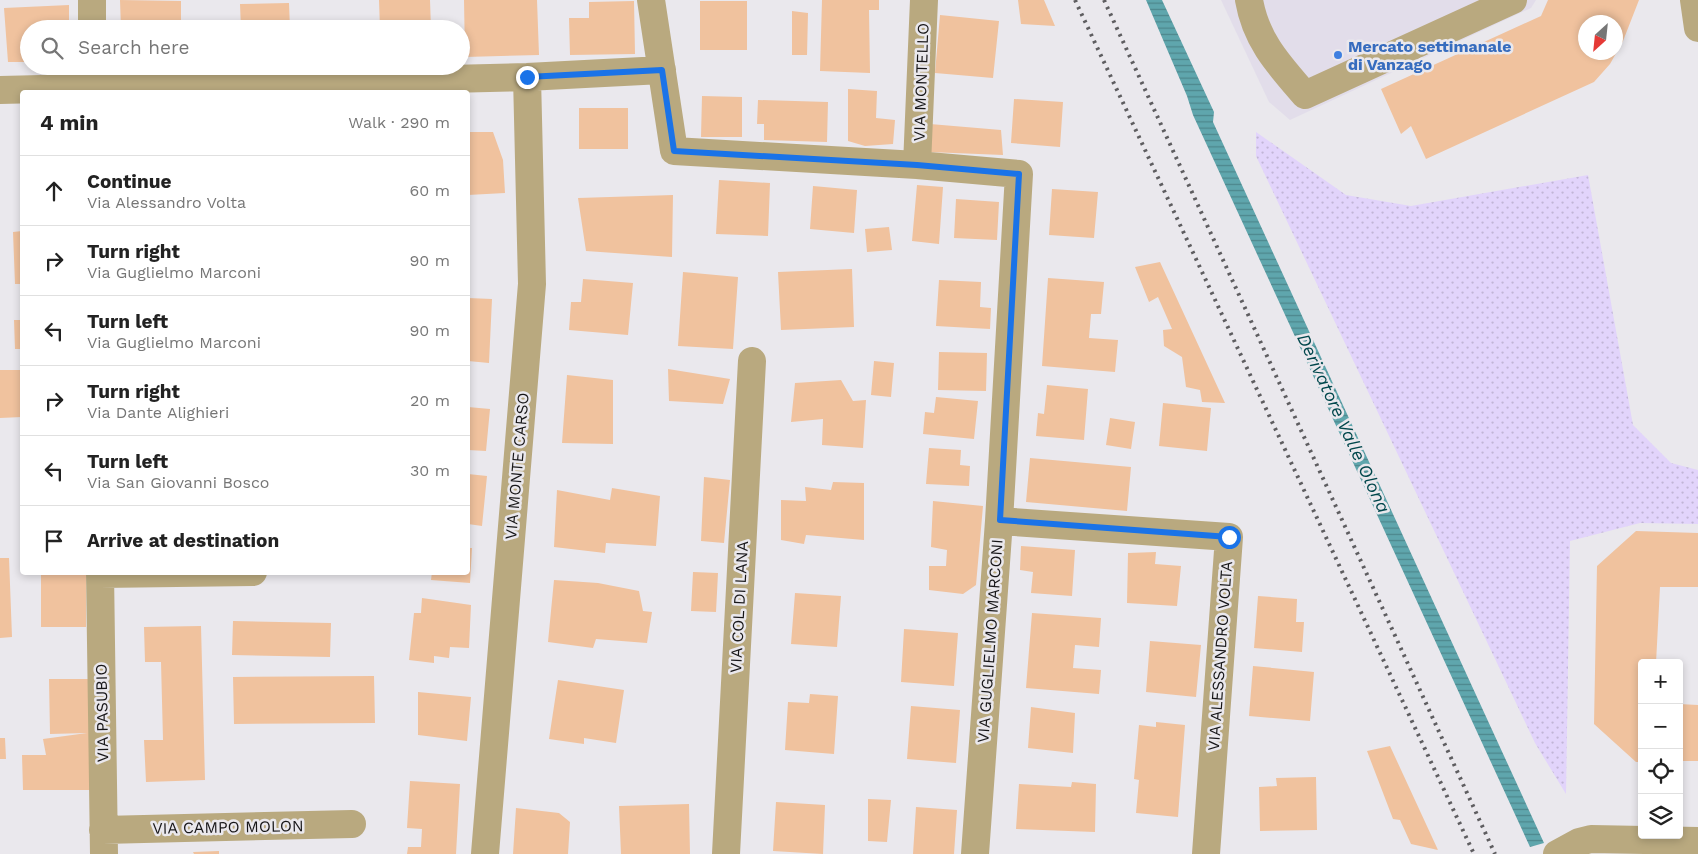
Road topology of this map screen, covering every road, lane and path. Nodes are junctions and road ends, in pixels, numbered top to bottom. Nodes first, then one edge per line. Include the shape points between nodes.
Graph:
1 (92, 0) edge
2 (651, 0) edge
3 (924, 0) edge
4 (1249, 0) edge
5 (1513, 0) edge
6 (1694, 0) edge
7 (92, 20) edge
8 (1698, 28) edge
9 (662, 70) junction
10 (527, 77) junction
11 (93, 82) edge
12 (0, 90) edge
13 (917, 165) junction
14 (752, 361) dead end
15 (1000, 520) junction
16 (100, 575) edge
17 (352, 824) dead end
18 (1698, 841) edge
19 (104, 842) edge
20 (485, 854) edge
21 (726, 854) edge
22 (975, 854) edge
23 (1206, 854) edge
24 (1557, 854) edge

1 - 7 street
2 - 9 street
3 - 13 street, VIA MONTELLO
4 - 5 street via 1252,17 1270,54 1306,95
6 - 8 street
9 - 10 street
9 - 13 street, VIA GUGLIELMO MARCONI via 674,151
10 - 11 street
10 - 20 street, VIA MONTE CARSO via 532,284
11 - 12 street
13 - 15 street, VIA GUGLIELMO MARCONI via 1019,174
14 - 21 street, VIA COL DI LANA
15 - 22 street, VIA GUGLIELMO MARCONI
15 - 23 street, VIA ALESSANDRO VOLTA via 1229,537
16 - 19 street, VIA PASUBIO
17 - 19 street, VIA CAMPO MOLON
18 - 24 street via 1591,839

